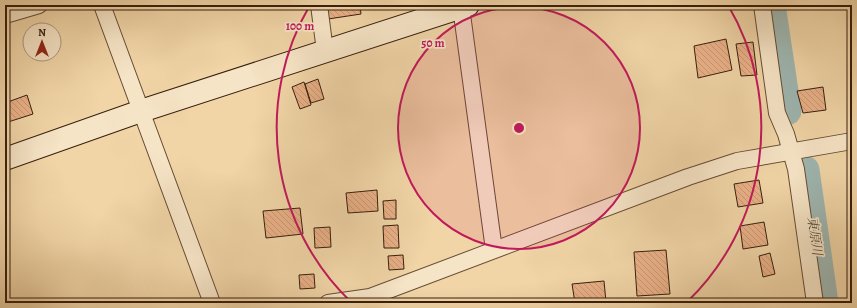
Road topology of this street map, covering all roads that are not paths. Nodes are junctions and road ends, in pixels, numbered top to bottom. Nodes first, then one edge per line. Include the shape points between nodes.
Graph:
1 (39, 5) edge
2 (102, 5) edge
3 (319, 5) edge
4 (762, 5) edge
5 (464, 6) edge
6 (5, 16) edge
7 (325, 50) junction
8 (141, 111) junction
9 (852, 141) edge
10 (791, 151) junction
11 (5, 159) edge
12 (494, 250) junction
13 (212, 303) edge
14 (328, 303) edge
15 (815, 303) edge

1 - 6 street
2 - 8 street
3 - 7 street
4 - 10 street via 777,113
5 - 7 street
5 - 12 street
7 - 8 street
8 - 11 street
8 - 13 street
9 - 10 street
10 - 12 street via 737,161
10 - 15 street via 796,169
12 - 14 street via 370,297

